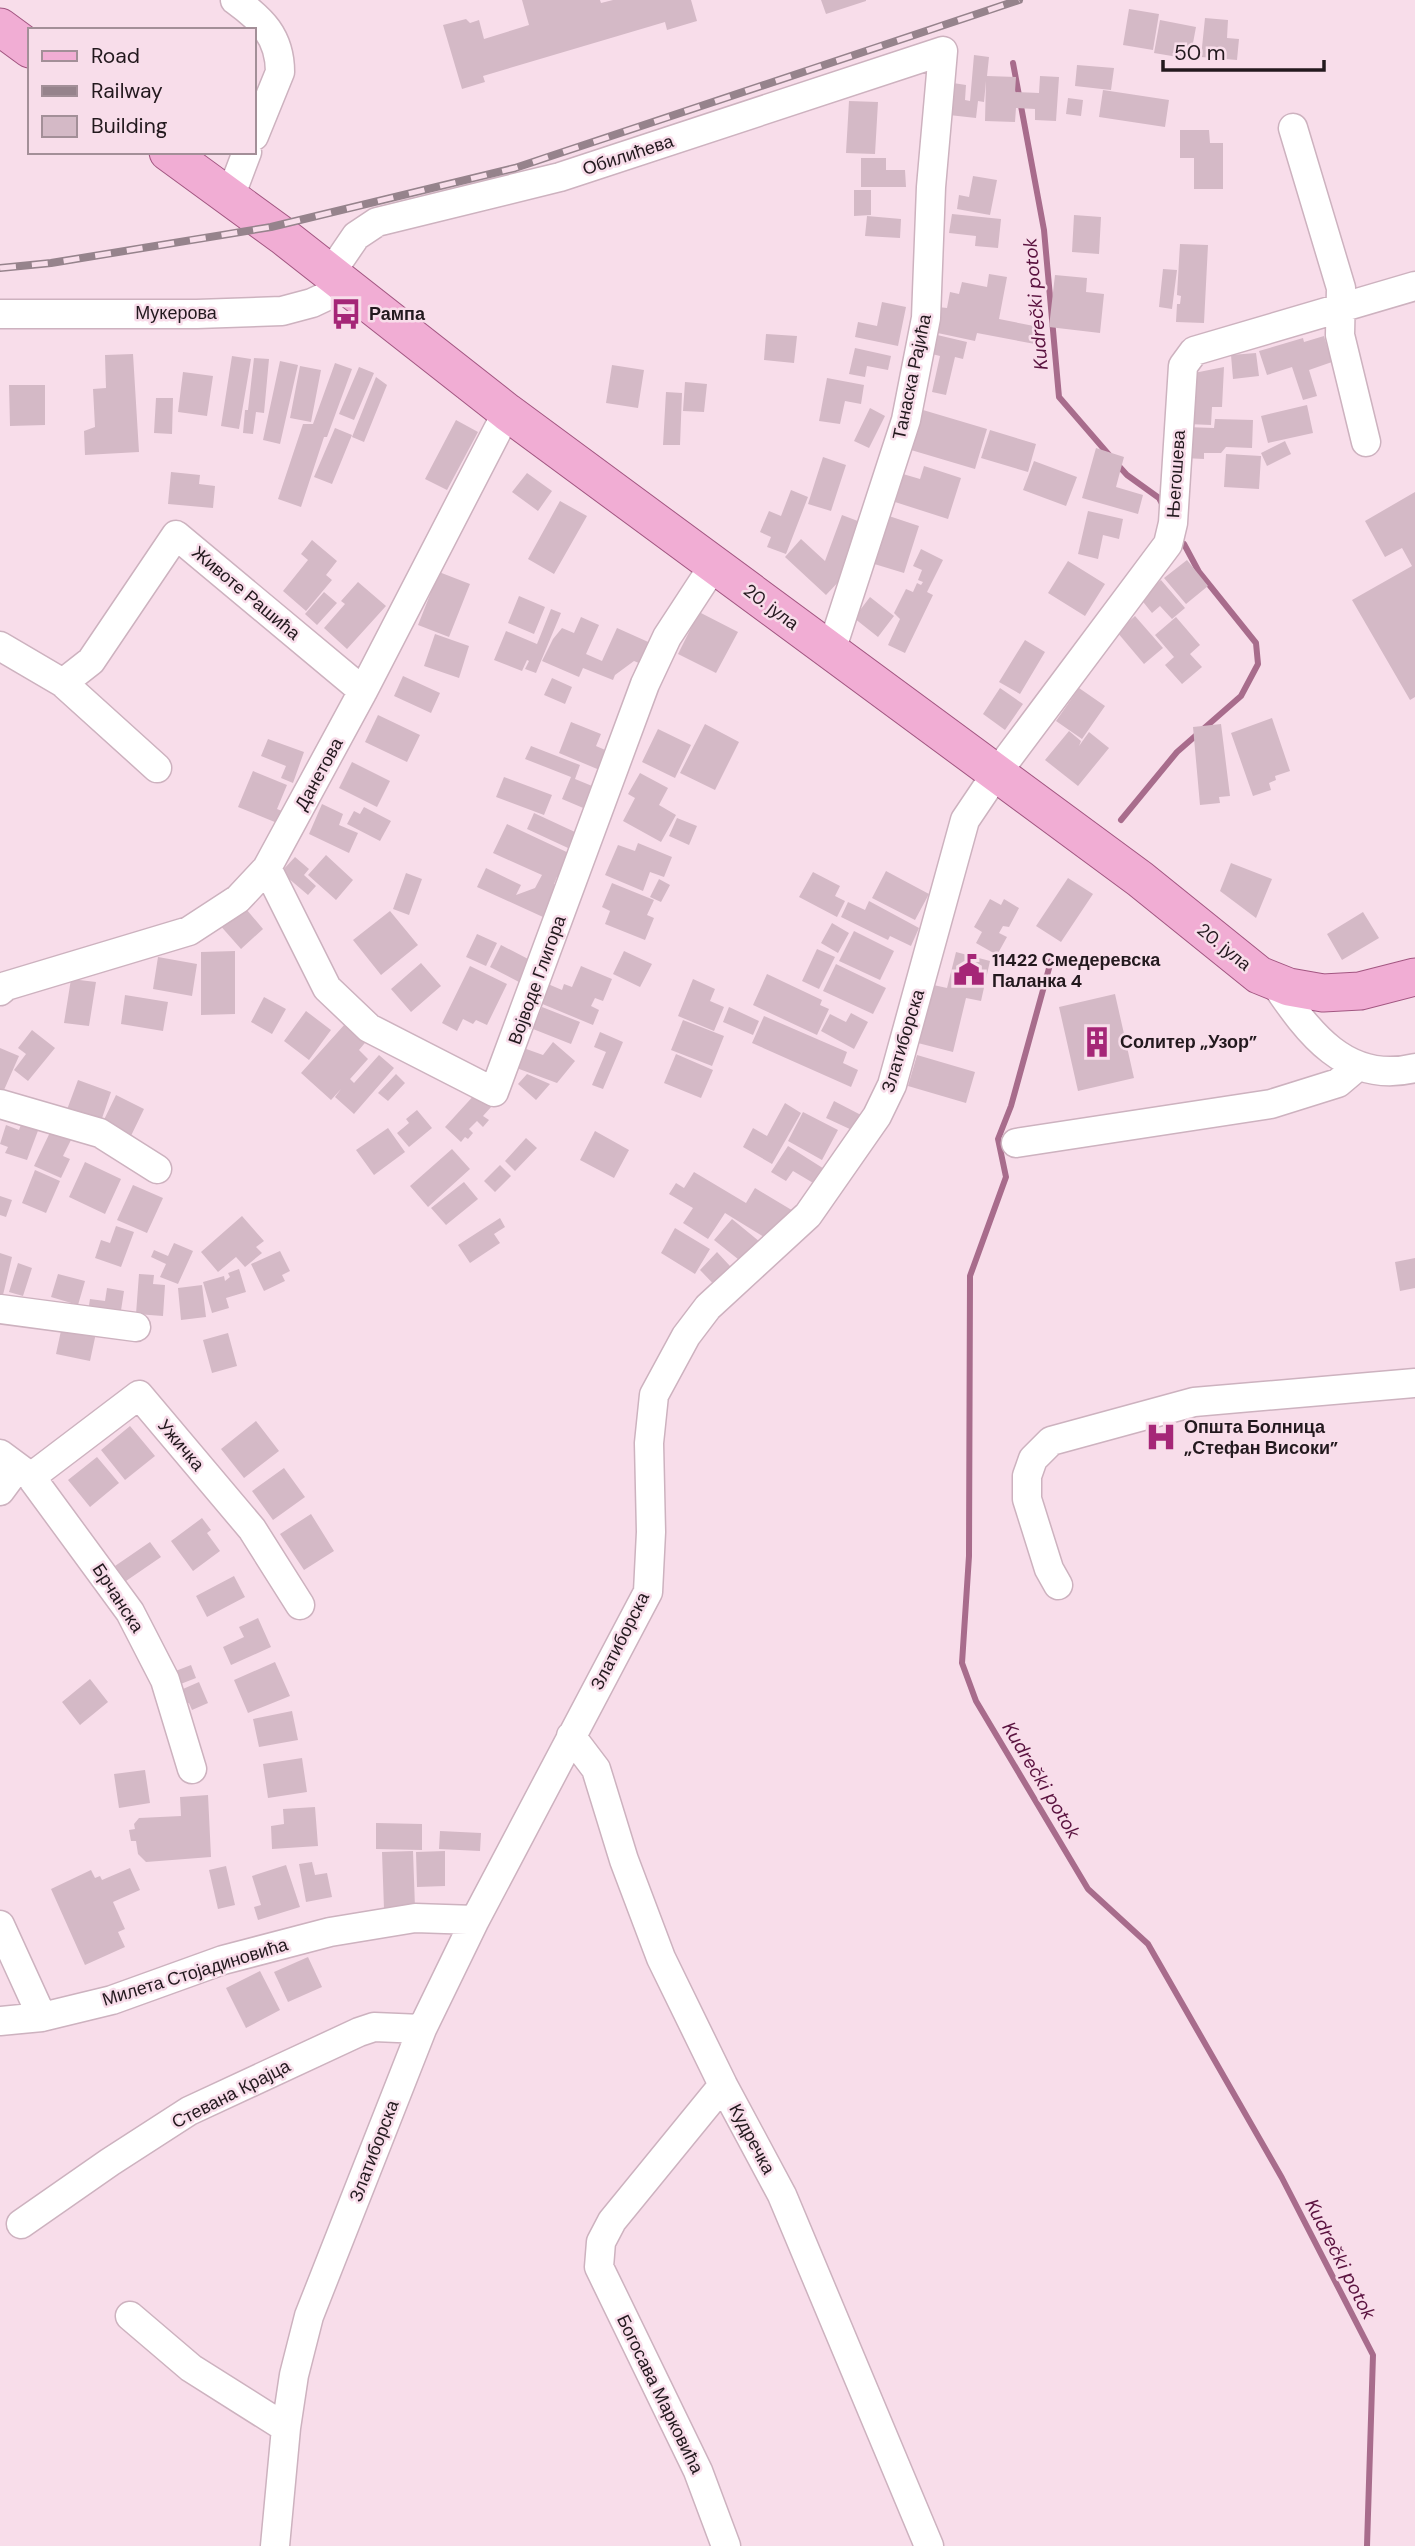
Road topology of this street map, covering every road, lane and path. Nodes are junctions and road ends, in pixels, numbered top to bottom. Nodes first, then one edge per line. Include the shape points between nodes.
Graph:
1 (234, 0) edge
2 (0, 27) edge
3 (28, 48) edge
4 (943, 51) joint
5 (1293, 128) dead end
6 (256, 131) edge
7 (171, 154) edge
8 (246, 154) edge
9 (230, 197) junction
10 (338, 281) junction
11 (1415, 286) edge
12 (1341, 308) junction
13 (0, 314) edge
14 (507, 412) junction
15 (1366, 442) dead end
16 (713, 565) junction
17 (0, 646) edge
18 (831, 652) junction
19 (63, 683) junction
20 (363, 691) junction
21 (157, 768) dead end
22 (996, 774) junction
23 (267, 868) junction
24 (1415, 977) edge
25 (1274, 982) junction
26 (2, 986) edge
27 (1357, 1066) junction
28 (1415, 1068) edge
29 (0, 1104) edge
30 (1016, 1143) dead end
31 (157, 1169) dead end
32 (0, 1310) edge
33 (136, 1326) dead end
34 (1415, 1383) edge
35 (16, 1466) edge
36 (0, 1491) edge
37 (1058, 1585) dead end
38 (300, 1605) dead end
39 (571, 1737) junction
40 (192, 1769) dead end
41 (475, 1920) junction
42 (0, 1925) edge
43 (42, 2017) junction
44 (0, 2021) edge
45 (422, 2029) junction
46 (723, 2085) junction
47 (21, 2224) dead end
48 (130, 2316) dead end
49 (286, 2428) junction
50 (275, 2546) edge
51 (726, 2546) edge
52 (929, 2546) edge

1 - 6 street via 264,23 278,52 280,72
2 - 3 main road
4 - 10 street, Обилићева via 561,177 377,222 356,236
4 - 18 street, Танаска Рајића via 926,318 906,421
5 - 12 street via 1342,288
7 - 9 main road, 20. јула
8 - 9 street
9 - 10 main road, 20. јула
10 - 13 street, Мукерова via 312,303 282,311
10 - 14 main road, 20. јула
11 - 12 street, Његошева
12 - 15 street via 1340,335
12 - 22 street, Његошева via 1194,351 1183,366 1168,544
14 - 16 main road, 20. јула
14 - 20 street, Данетова
16 - 18 main road, 20. јула
16 - 23 street, Војводе Глигора via 667,637 642,692 494,1092 369,1028 327,988
17 - 19 street
18 - 22 main road, 20. јула
19 - 20 street, Животе Рашића via 91,661 176,535
19 - 21 street
20 - 23 street, Данетова
22 - 25 main road, 20. јула
22 - 39 street, Златиборска via 965,820 892,1085 877,1116 808,1215 708,1307 686,1336 654,1395 649,1443 648,1592
23 - 26 street, Данетова via 238,899 189,931
24 - 25 main road, 20. јула via 1338,993
25 - 27 street via 1312,1033
27 - 28 street via 1384,1072
27 - 30 street via 1338,1083 1271,1104
29 - 31 street via 100,1133
32 - 33 street
34 - 37 street via 1194,1402 1051,1441 1033,1459 1027,1499
35 - 36 street
35 - 38 street, Ужичка via 139,1395 251,1529
35 - 40 street, Брчанска via 130,1612 165,1680
39 - 41 street, Златиборска
39 - 46 street, Кудречка via 596,1769 661,1958
41 - 43 street, Милета Стојадиновића via 415,1918 330,1932 223,1960 112,2000
41 - 45 street, Златиборска
42 - 43 street
43 - 44 street, Милета Стојадиновића
45 - 47 street, Стевана Крајца via 374,2027 359,2032 189,2111
45 - 49 street, Златиборска via 309,2316
46 - 51 street, Богосава Марковића via 612,2221 601,2242 598,2267 698,2471
46 - 52 street, Кудречка via 782,2195
48 - 49 street via 191,2368
49 - 50 street, Златиборска

